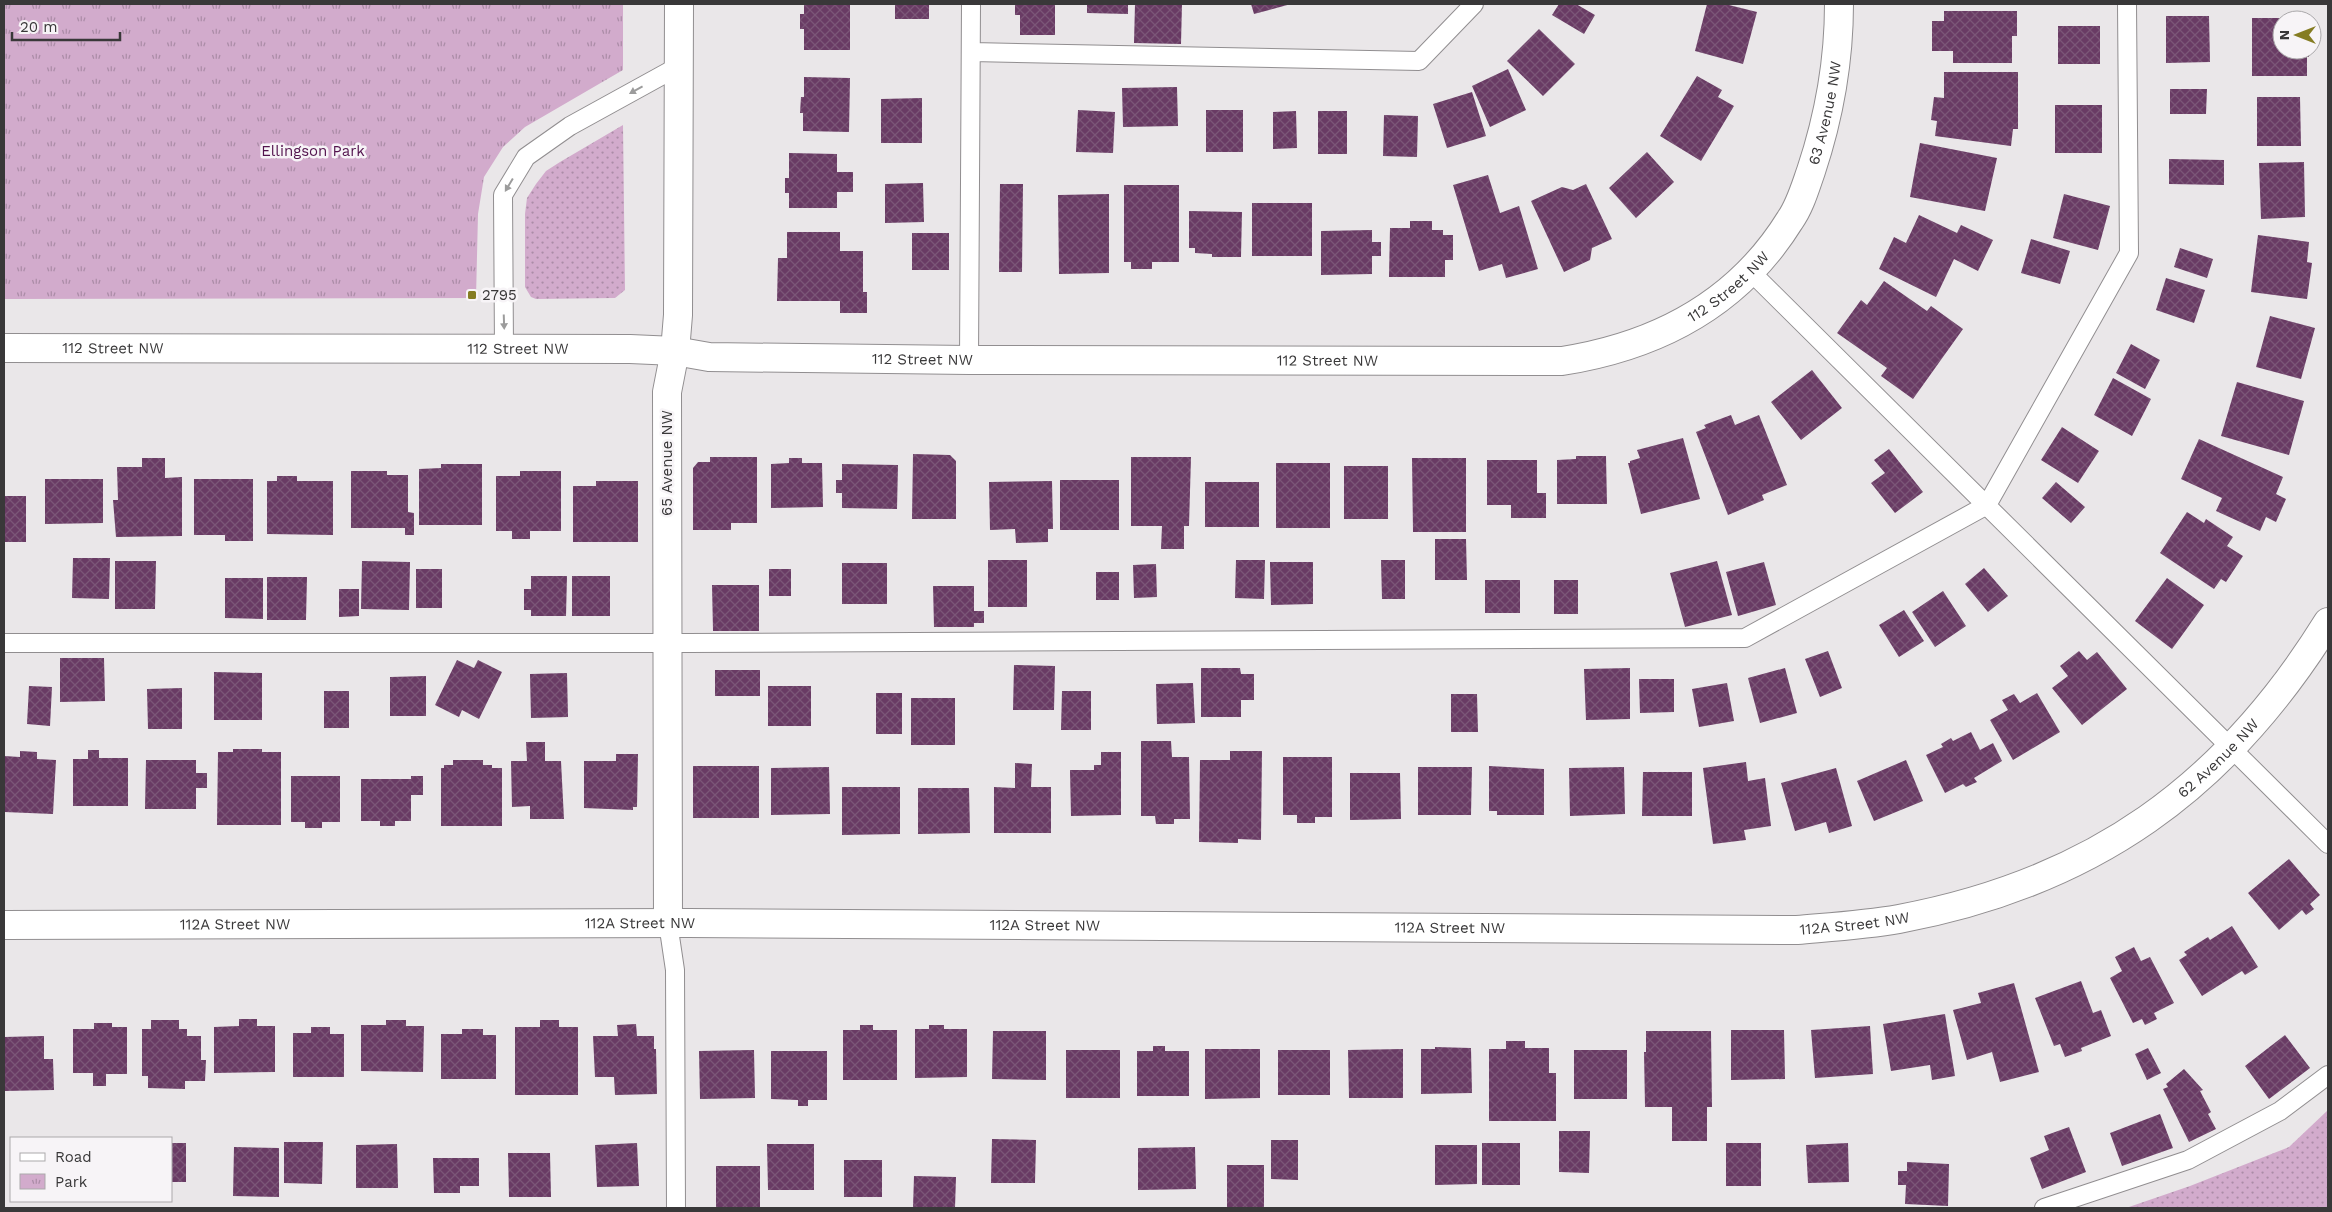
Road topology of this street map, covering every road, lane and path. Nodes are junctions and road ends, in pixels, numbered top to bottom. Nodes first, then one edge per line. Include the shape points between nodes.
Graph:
1 (679, 4) edge
2 (971, 4) edge
3 (1474, 4) edge
4 (1839, 4) edge
5 (2127, 4) edge
6 (972, 52) junction
7 (679, 66) junction
8 (1792, 219) joint
9 (1750, 271) junction
10 (4, 348) edge
11 (504, 349) junction
12 (675, 351) junction
13 (970, 360) junction
14 (1987, 505) junction
15 (2328, 622) edge
16 (4, 643) edge
17 (667, 643) junction
18 (2231, 750) junction
19 (2328, 844) edge
20 (2076, 862) joint
21 (668, 923) junction
22 (4, 925) edge
23 (2328, 1075) edge
24 (676, 1208) edge
25 (2044, 1208) edge

1 - 7 street, 65 Avenue NW
2 - 6 lane
3 - 6 lane via 1419,61
4 - 8 street, 63 Avenue NW via 1838,46 1827,118
5 - 14 lane via 2129,254
6 - 13 lane
7 -> 11 lane via 570,126 526,157 503,195
7 - 12 street, 65 Avenue NW
8 - 9 street, 112 Street NW
9 - 13 street, 112 Street NW via 1710,305 1664,332 1632,346 1562,361
9 - 14 lane
10 - 11 street, 112 Street NW
11 - 12 street, 112 Street NW
12 - 13 street, 112 Street NW via 709,357
12 - 17 street, 65 Avenue NW via 667,392
14 - 17 lane via 1745,638
14 - 18 lane
15 - 18 street, 62 Avenue NW via 2303,663 2269,708
16 - 17 lane
17 - 21 street, 65 Avenue NW
18 - 19 lane
18 - 20 street, 62 Avenue NW via 2158,812 2119,839
20 - 21 street, 112A Street NW via 1992,896 1947,909 1898,919 1798,930
21 - 22 street, 112A Street NW
21 - 24 lane via 675,970
23 - 25 lane via 2280,1111 2188,1160

